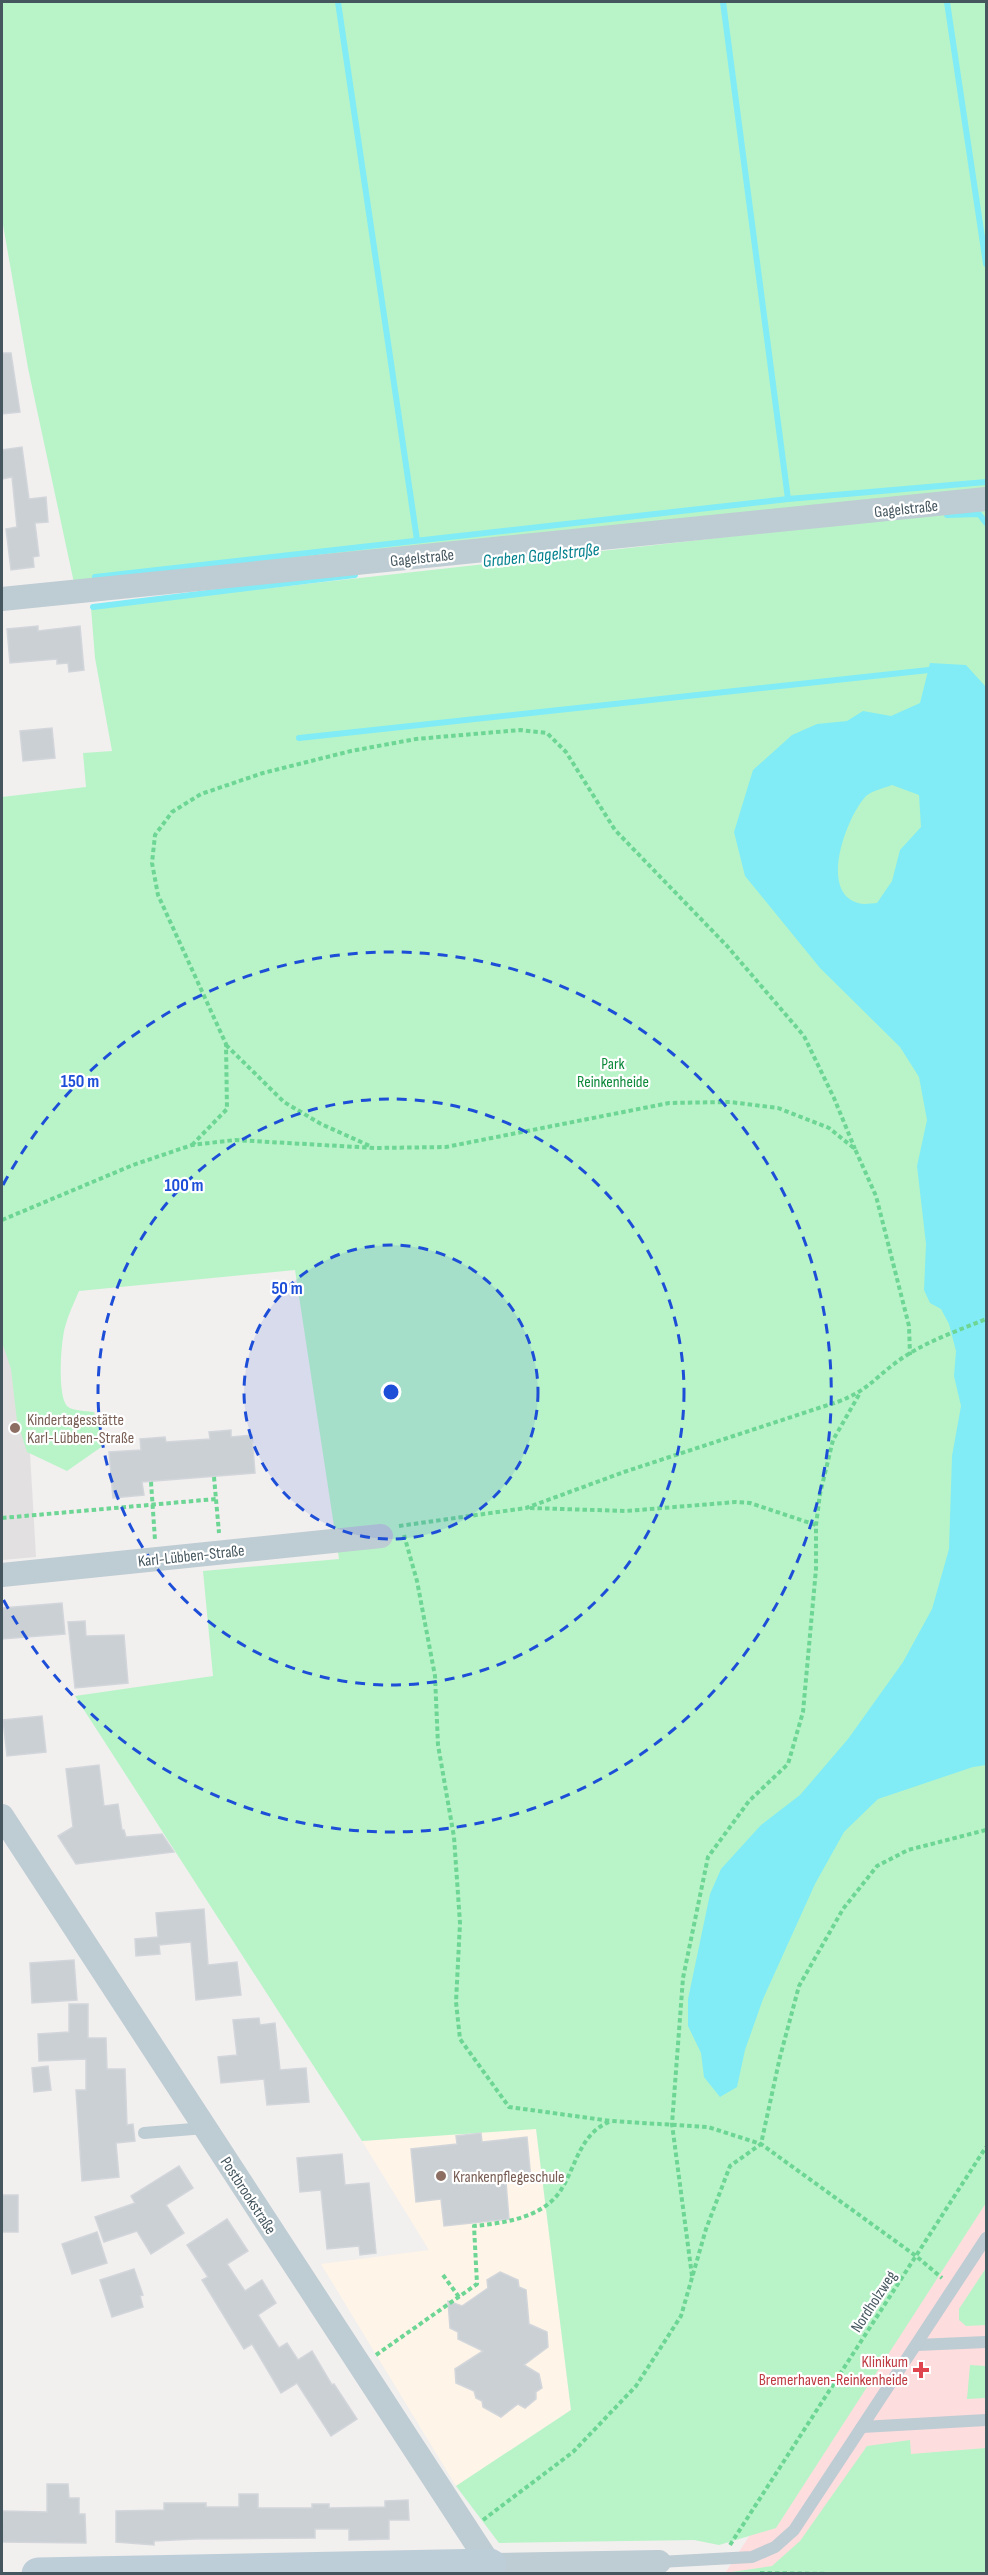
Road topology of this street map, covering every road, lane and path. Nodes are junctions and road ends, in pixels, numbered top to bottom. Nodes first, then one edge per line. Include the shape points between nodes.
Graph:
1 (987, 499) edge
2 (2, 598) edge
3 (226, 1044) junction
4 (192, 1145) junction
5 (375, 1148) junction
6 (855, 1149) junction
7 (2, 1220) edge
8 (987, 1319) edge
9 (910, 1355) junction
10 (860, 1393) junction
11 (214, 1477) dead end
12 (151, 1482) dead end
13 (216, 1499) junction
14 (152, 1504) junction
15 (526, 1508) junction
16 (2, 1518) edge
17 (816, 1525) junction
18 (391, 1530) junction
19 (221, 1552) junction
20 (156, 1559) junction
21 (2, 1575) edge
22 (2, 1816) edge
23 (987, 1830) edge
24 (612, 2121) junction
25 (672, 2124) junction
26 (205, 2128) junction
27 (144, 2133) dead end
28 (761, 2144) junction
29 (987, 2147) edge
30 (987, 2238) edge
31 (916, 2256) junction
32 (443, 2275) dead end
33 (692, 2276) junction
34 (954, 2288) junction
35 (459, 2297) junction
36 (987, 2342) edge
37 (917, 2344) junction
38 (360, 2366) junction
39 (987, 2420) edge
40 (862, 2427) junction
41 (468, 2532) junction
42 (720, 2559) junction
43 (663, 2568) edge
44 (493, 2569) edge
45 (90, 2573) edge
46 (760, 2573) edge
47 (38, 2574) edge
48 (834, 2574) edge

1 - 2 street, Gagelstraße
3 - 4 path via 227,1109
3 - 5 path via 284,1102
3 - 6 path via 158,895 152,863 155,835 172,812 201,794 263,773 351,751 416,738 520,730 547,733 566,752 615,830 727,946 804,1036
4 - 5 path via 235,1140
4 - 7 path via 133,1165
5 - 6 path via 446,1147 669,1102 730,1102 778,1108 829,1128
6 - 9 path via 876,1196 909,1326
8 - 9 path via 937,1339
9 - 10 path
10 - 15 path
10 - 17 path via 833,1440
11 - 13 path
12 - 14 path
13 - 14 path
13 - 19 path
14 - 16 path
14 - 20 path
15 - 17 path via 626,1511 736,1502
15 - 18 path
17 - 25 path via 816,1569 802,1712 788,1764 749,1801 708,1857 683,1978
18 - 19 street, Karl-Lübben-Straße
18 - 24 path via 417,1581 435,1676 438,1745 454,1837 460,1923 456,2002 460,2039 508,2107
19 - 20 street, Karl-Lübben-Straße
20 - 21 street, Karl-Lübben-Straße
22 - 26 street, Postbrookstraße
23 - 28 path via 908,1850 877,1866 843,1910 799,1986
24 - 25 path
24 - 35 path via 597,2126 560,2192 538,2210 514,2222 474,2226 477,2284
25 - 28 path via 708,2127
25 - 33 path
26 - 27 lane
26 - 38 street, Postbrookstraße
28 - 31 path
28 - 33 path via 730,2166
29 - 31 path, Nordholzweg
30 - 34 lane
31 - 34 path
31 - 42 path, Nordholzweg
32 - 35 path
33 - 41 path via 681,2316 636,2386 573,2452
34 - 37 lane
35 - 38 path
36 - 37 lane
37 - 40 lane
38 - 41 street, Postbrookstraße
39 - 40 lane
40 - 42 lane via 794,2530 775,2547 752,2557
41 - 44 street, Postbrookstraße
42 - 43 lane
43 - 44 street
44 - 45 street
45 - 47 street
46 - 48 path

